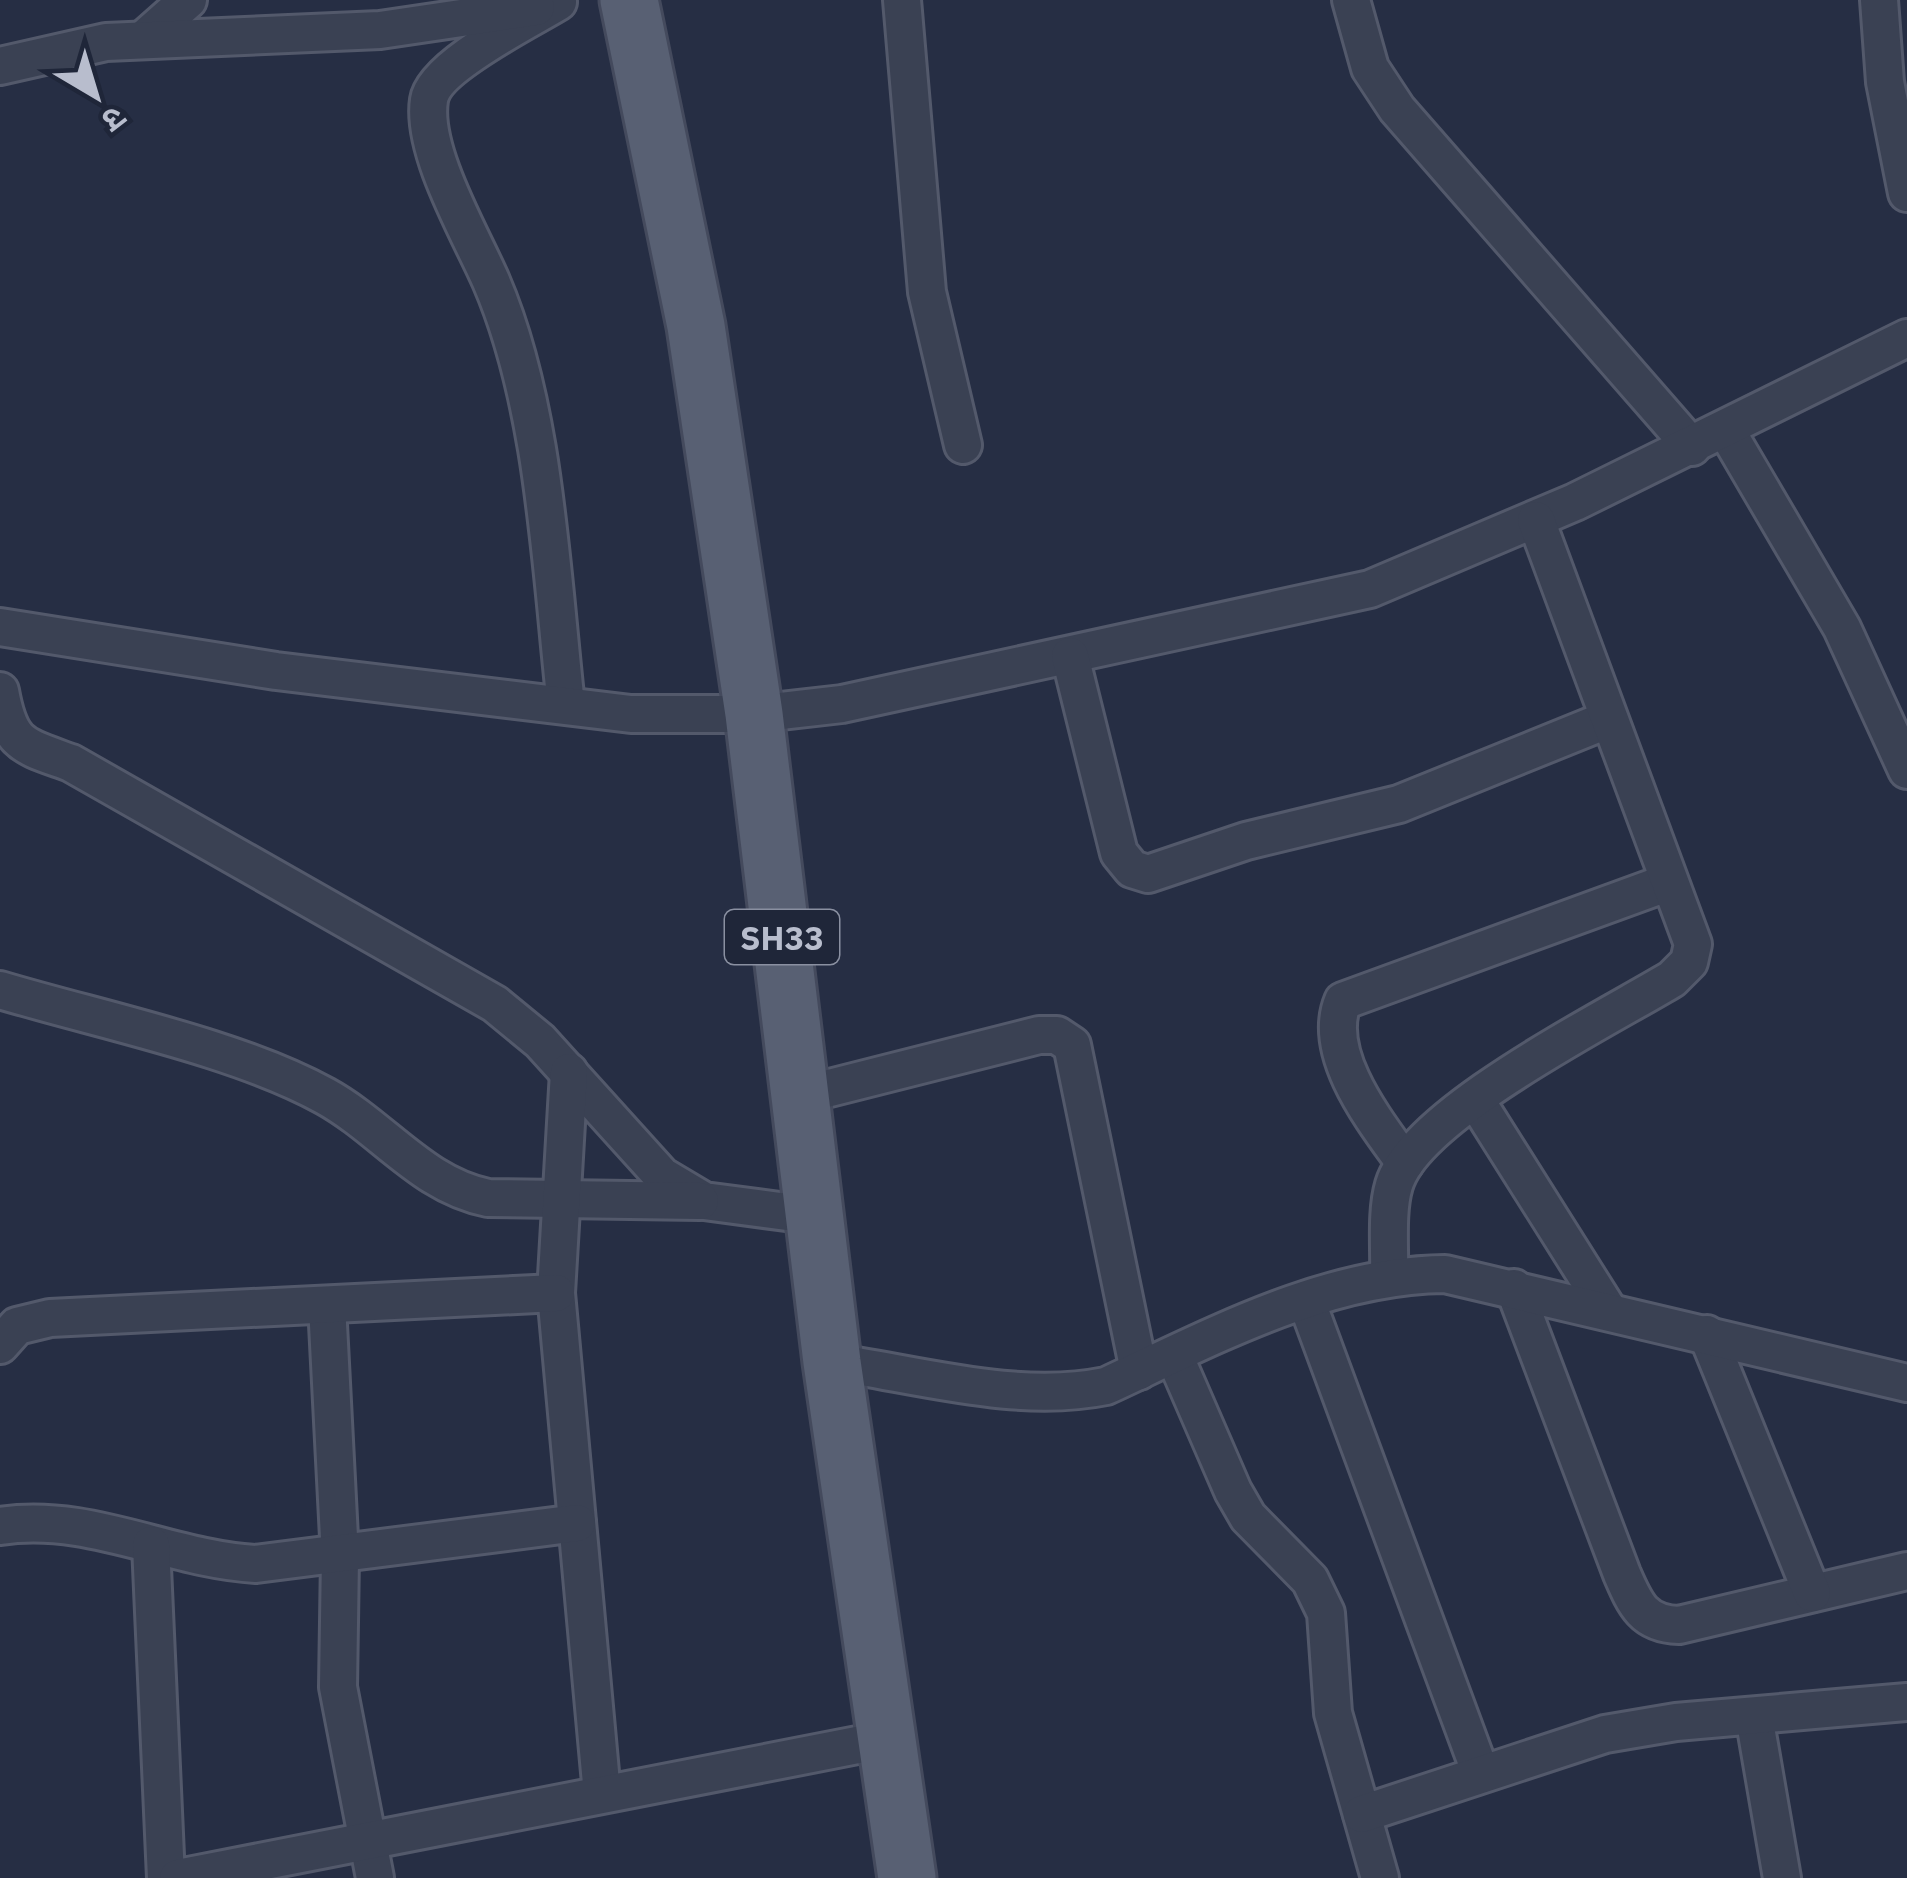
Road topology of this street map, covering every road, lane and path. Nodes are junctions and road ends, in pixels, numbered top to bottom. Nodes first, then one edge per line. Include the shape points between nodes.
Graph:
1 (188, 0) edge
2 (629, 0) edge
3 (902, 0) edge
4 (1351, 0) edge
5 (1880, 0) edge
6 (564, 1) edge
7 (145, 39) junction
8 (0, 66) edge
9 (1907, 193) edge
10 (1907, 338) edge
11 (1726, 430) junction
12 (963, 446) dead end
13 (1692, 447) junction
14 (1536, 520) junction
15 (0, 627) edge
16 (1070, 656) junction
17 (0, 692) edge
18 (566, 705) junction
19 (754, 714) junction
20 (1609, 719) junction
21 (1907, 770) edge
22 (1670, 882) junction
23 (0, 990) edge
24 (569, 1072) junction
25 (802, 1095) junction
26 (1475, 1099) junction
27 (1405, 1162) junction
28 (559, 1200) junction
29 (704, 1201) junction
30 (818, 1216) junction
31 (1389, 1277) junction
32 (1514, 1288) junction
33 (556, 1293) junction
34 (1306, 1300) junction
35 (327, 1306) junction
36 (1608, 1310) junction
37 (1707, 1334) junction
38 (0, 1345) edge
39 (1174, 1355) junction
40 (832, 1362) junction
41 (1139, 1371) junction
42 (1907, 1383) edge
43 (578, 1523) junction
44 (0, 1526) edge
45 (151, 1545) junction
46 (340, 1557) junction
47 (1907, 1571) edge
48 (1812, 1593) junction
49 (1907, 1702) edge
50 (1754, 1716) junction
51 (887, 1739) junction
52 (1481, 1774) junction
53 (602, 1794) junction
54 (1362, 1814) junction
55 (372, 1861) edge
56 (166, 1878) edge
57 (178, 1878) edge
58 (907, 1878) edge
59 (1379, 1878) edge
60 (1782, 1878) edge

1 - 7 street
2 - 19 main road, SH33 via 696,326
3 - 12 street via 927,292
4 - 13 street via 1370,68 1397,109
5 - 9 street via 1885,82
6 - 7 street via 397,29
6 - 18 street via 448,71 429,99 442,166 493,285 524,396
7 - 8 street
10 - 11 street
11 - 13 street
11 - 21 street via 1842,628
13 - 14 street
14 - 16 street via 1370,589
14 - 20 street
15 - 18 street
16 - 19 street via 842,704
16 - 20 street via 1119,853 1148,874 1399,804
17 - 24 street via 16,741 71,763 495,1004
18 - 19 street via 674,717
19 - 25 main road, SH33
20 - 22 street
22 - 26 street via 1693,944 1689,962
22 - 27 street via 1343,1000 1335,1018 1353,1079
23 - 28 street via 232,1059 324,1096 454,1192
24 - 28 street
24 - 29 street via 662,1176
25 - 30 main road, SH33
25 - 41 street via 1039,1035 1072,1045
26 - 27 street
26 - 36 street
27 - 31 street via 1394,1186
28 - 29 street
28 - 33 street
29 - 30 street
30 - 40 main road, SH33
31 - 32 street via 1444,1274
31 - 34 street
32 - 36 street
32 - 48 street via 1644,1616 1679,1624
33 - 35 street
33 - 43 street
34 - 39 street
34 - 52 street
35 - 38 street via 50,1318 17,1326
35 - 46 street
36 - 37 street
37 - 42 street
37 - 48 street
39 - 41 street
39 - 54 street via 1233,1492 1310,1580 1326,1613 1333,1713
40 - 41 street via 1034,1392 1074,1393
40 - 51 main road, SH33
43 - 46 street
43 - 53 street
44 - 45 street via 49,1522
45 - 46 street via 212,1562
45 - 56 street
46 - 55 street via 338,1688
47 - 48 street
49 - 50 street
50 - 52 street via 1605,1734
50 - 60 street
51 - 53 street
51 - 58 main road, SH33
52 - 54 street
53 - 55 street
54 - 59 street
55 - 57 street

